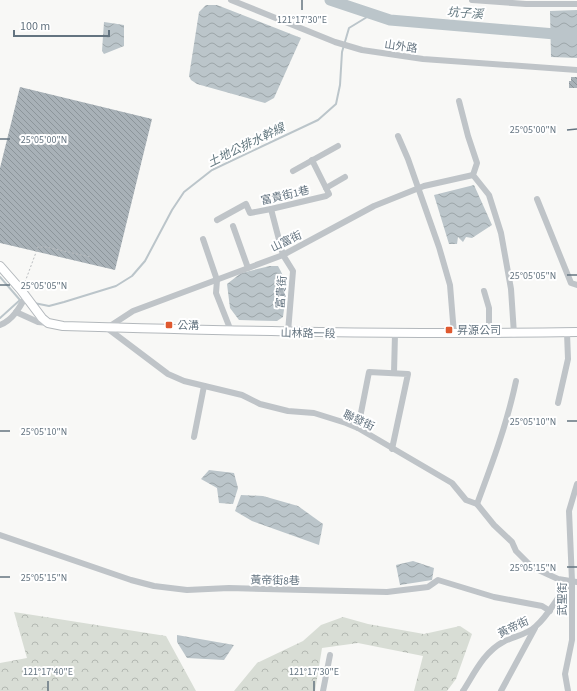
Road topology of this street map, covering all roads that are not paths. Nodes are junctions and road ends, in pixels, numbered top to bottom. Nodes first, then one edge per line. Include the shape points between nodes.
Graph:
1 (231, 0) edge
2 (472, 0) edge
3 (492, 1) edge
4 (577, 4) edge
5 (577, 70) edge
6 (459, 101) dead end
7 (398, 136) dead end
8 (338, 146) dead end
9 (312, 160) junction
10 (292, 171) dead end
11 (473, 175) junction
12 (345, 177) dead end
13 (326, 188) junction
14 (419, 188) junction
15 (537, 199) dead end
16 (271, 209) junction
17 (217, 220) dead end
18 (233, 226) dead end
19 (203, 239) dead end
20 (283, 255) junction
21 (0, 266) edge
22 (248, 268) junction
23 (217, 280) junction
24 (577, 285) edge
25 (484, 291) dead end
26 (26, 296) junction
27 (16, 312) junction
28 (45, 320) junction
29 (0, 325) edge
30 (108, 328) junction
31 (231, 331) junction
32 (288, 332) junction
33 (566, 332) junction
34 (577, 332) edge
35 (394, 334) junction
36 (454, 334) junction
37 (489, 334) junction
38 (514, 334) junction
39 (394, 373) junction
40 (516, 381) dead end
41 (204, 386) junction
42 (558, 403) dead end
43 (358, 428) junction
44 (194, 437) dead end
45 (392, 449) junction
46 (577, 484) edge
47 (477, 504) junction
48 (0, 535) edge
49 (575, 581) edge
50 (550, 610) junction
51 (535, 628) junction
52 (330, 655) dead end
53 (323, 691) edge
54 (463, 691) edge
55 (501, 691) edge
56 (568, 691) edge

1 - 5 street, 山外路 via 348,46 387,54
2 - 3 street
3 - 4 street
6 - 11 street via 477,163
7 - 14 street
8 - 9 street
9 - 10 street
9 - 13 street, 富貴街1巷
11 - 14 street, 山富街
11 - 38 street via 489,195 501,233 511,290
12 - 13 street
13 - 16 street, 富貴街1巷 via 329,194 326,196
14 - 20 street, 山富街 via 374,206
14 - 36 street via 450,285
15 - 24 street via 571,283
16 - 17 street, 富貴街1巷 via 250,213 246,204
16 - 20 street, 富貴街
18 - 22 street
19 - 23 street
20 - 22 street, 山富街
20 - 32 street, 富貴街 via 293,271
21 - 26 main road
22 - 23 street, 山富街
23 - 30 street, 山富街 via 133,311
23 - 31 street via 216,293
25 - 37 street via 489,308
26 - 27 street
26 - 28 main road
27 - 28 street via 38,322
27 - 29 street
28 - 30 main road, 山林路一段 via 63,326
30 - 31 main road, 山林路一段
30 - 41 street, 聯發街 via 168,374 184,382
31 - 32 main road, 山林路一段
32 - 35 main road, 山林路一段
33 - 34 main road, 山林路一段
33 - 38 main road, 山林路一段
33 - 42 street via 568,359
35 - 36 main road, 山林路一段
35 - 39 street
36 - 37 main road, 山林路一段
37 - 38 main road, 山林路一段
39 - 43 street via 370,372
39 - 45 street via 408,374
40 - 47 street via 498,447
41 - 43 street, 聯發街 via 242,395 260,404 288,411 314,413
41 - 44 street
43 - 45 street, 聯發街
45 - 47 street, 聯發街 via 452,483 466,500
46 - 49 street, 武聖街 via 569,511
47 - 49 street, 聯發街 via 532,567 558,579
48 - 50 street, 黃帝街8巷 via 154,586 187,590 229,588 387,592 428,587 438,580
49 - 50 street, 黃帝街 via 562,590
49 - 56 street, 武聖街 via 572,640 565,674
50 - 51 street, 黃帝街
51 - 54 street, 黃帝街 via 493,648
51 - 55 street
52 - 53 street

